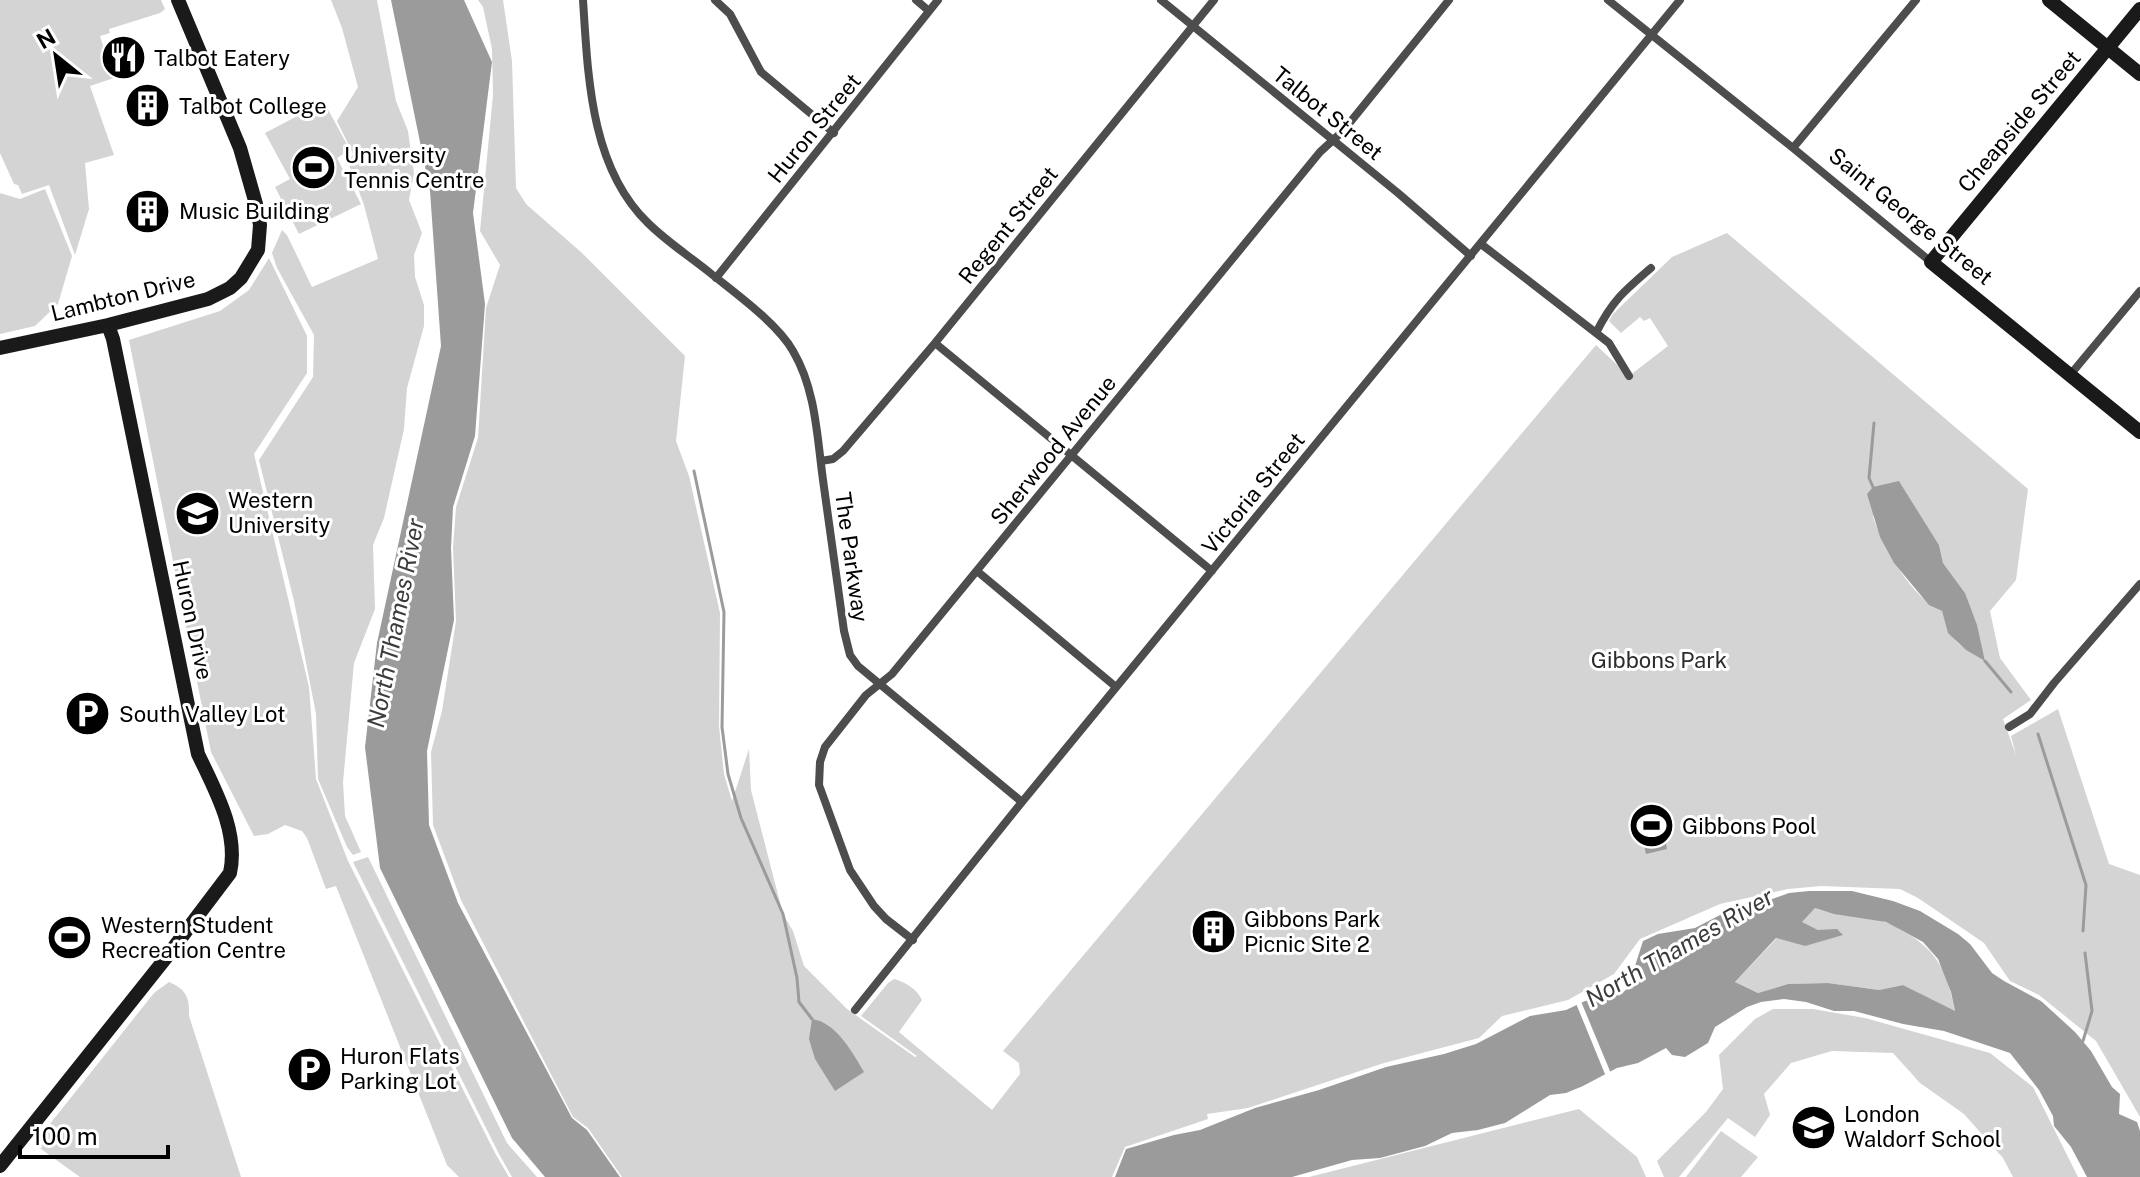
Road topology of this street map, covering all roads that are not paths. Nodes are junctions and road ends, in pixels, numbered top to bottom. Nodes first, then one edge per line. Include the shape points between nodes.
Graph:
1 (178, 0) edge
2 (583, 0) edge
3 (715, 0) edge
4 (916, 0) edge
5 (938, 0) edge
6 (1161, 0) edge
7 (1214, 0) edge
8 (1449, 0) edge
9 (1608, 0) edge
10 (1680, 0) edge
11 (1916, 0) edge
12 (2049, 0) edge
13 (2140, 9) edge
14 (929, 11) junction
15 (1193, 26) junction
16 (1652, 36) junction
17 (2108, 48) junction
18 (2140, 74) edge
19 (834, 133) junction
20 (1333, 140) junction
21 (1793, 148) junction
22 (1481, 244) junction
23 (1471, 256) junction
24 (1931, 262) junction
25 (1651, 268) dead end
26 (715, 277) junction
27 (2140, 291) edge
28 (108, 325) junction
29 (1596, 333) junction
30 (935, 343) junction
31 (0, 348) edge
32 (2070, 375) junction
33 (1629, 376) dead end
34 (2140, 432) edge
35 (1073, 455) junction
36 (821, 461) junction
37 (977, 571) junction
38 (1212, 571) junction
39 (2140, 584) edge
40 (879, 685) junction
41 (1116, 687) junction
42 (2009, 727) dead end
43 (1022, 802) junction
44 (913, 940) junction
45 (855, 1010) dead end
46 (0, 1166) edge

1 - 28 street, Lambton Drive via 240,148 260,225 258,250 241,278 208,299
2 - 26 street, The Parkway via 594,105 613,171 647,222
3 - 19 street via 730,14 761,72
4 - 14 street
5 - 14 street, Huron Street
6 - 15 street, Talbot Street
7 - 15 street, Regent Street
8 - 20 street, Sherwood Avenue
9 - 16 street, Saint George Street
10 - 16 street, Victoria Street
11 - 21 street
12 - 17 street
13 - 17 street, Cheapside Street
14 - 19 street, Huron Street
15 - 20 street, Talbot Street
15 - 30 street, Regent Street
16 - 21 street, Saint George Street
16 - 22 street, Victoria Street
17 - 18 street
17 - 24 street, Cheapside Street
19 - 26 street, Huron Street
20 - 23 street, Talbot Street
20 - 35 street, Sherwood Avenue
21 - 24 street, Saint George Street
22 - 23 street, Victoria Street
22 - 29 street
23 - 38 street, Victoria Street
24 - 32 street, Saint George Street
25 - 29 street via 1607,310
26 - 36 street, The Parkway via 792,349 811,394
27 - 32 street
28 - 31 street, Lambton Drive
28 - 46 street, Huron Drive via 198,754 216,792 233,859 230,873 165,959
29 - 33 street via 1615,350
30 - 35 street
30 - 36 street, Regent Street via 843,451
32 - 34 street, Saint George Street
35 - 37 street, Sherwood Avenue
35 - 38 street
36 - 40 street, The Parkway via 847,648
37 - 40 street, Sherwood Avenue
37 - 41 street
38 - 41 street, Victoria Street
39 - 42 street via 2030,714
40 - 43 street, The Parkway
40 - 44 street, Sherwood Avenue via 825,747 819,785 850,870 874,906
41 - 43 street, Victoria Street
43 - 44 street, Victoria Street
44 - 45 street, Victoria Street

